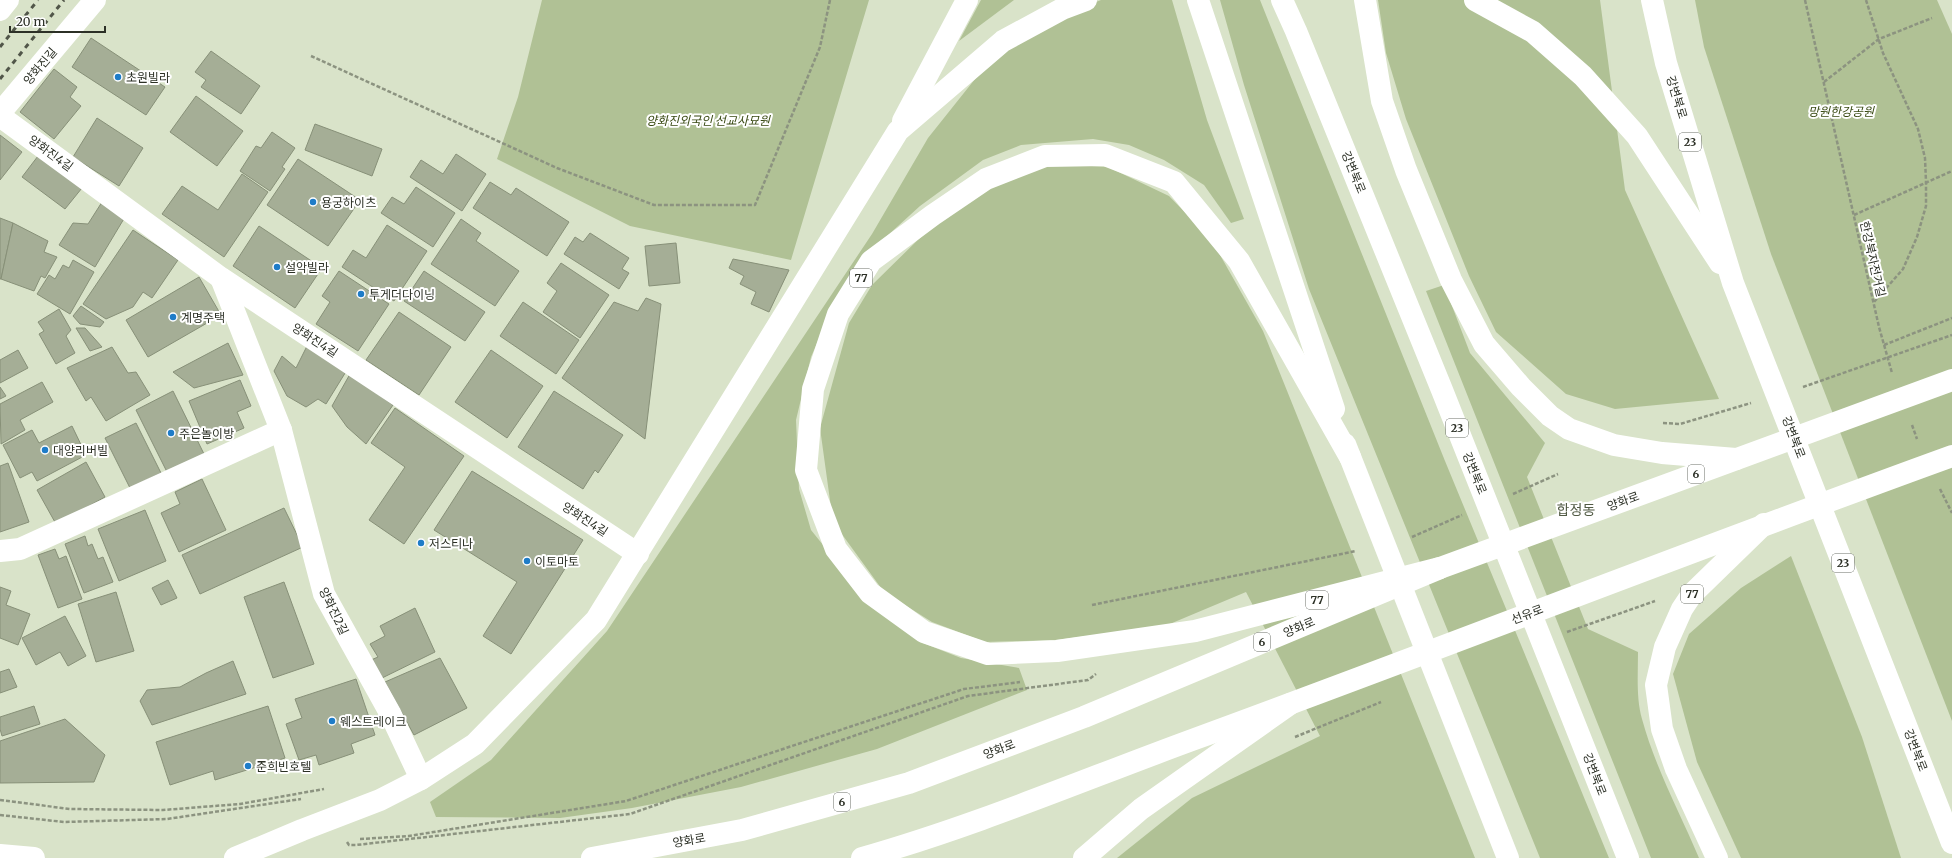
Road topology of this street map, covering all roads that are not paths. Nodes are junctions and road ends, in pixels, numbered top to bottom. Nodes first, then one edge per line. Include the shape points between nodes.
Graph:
1 (8, 0) edge
2 (94, 0) edge
3 (959, 0) edge
4 (967, 0) edge
5 (1086, 0) edge
6 (1198, 0) edge
7 (1282, 0) edge
8 (1365, 0) edge
9 (1475, 0) edge
10 (1508, 0) edge
11 (1652, 0) edge
12 (0, 10) edge
13 (950, 31) junction
14 (1533, 32) junction
15 (0, 113) edge
16 (0, 116) edge
17 (898, 131) junction
18 (221, 278) junction
19 (1733, 282) junction
20 (1952, 380) edge
21 (281, 430) junction
22 (1952, 456) edge
23 (1350, 457) junction
24 (1736, 459) junction
25 (1764, 524) junction
26 (0, 551) edge
27 (638, 554) junction
28 (1440, 568) junction
29 (1290, 704) junction
30 (421, 779) junction
31 (1952, 843) edge
32 (0, 855) edge
33 (34, 858) edge
34 (235, 858) edge
35 (592, 858) edge
36 (862, 858) edge
37 (1084, 858) edge
38 (1508, 858) edge
39 (1628, 858) edge
40 (1716, 858) edge

1 - 12 main road
2 - 15 main road, 양화진길
3 - 13 main road
4 - 13 main road
5 - 17 main road via 1062,9 1003,41
6 - 23 main road
7 - 39 main road, 강변북로 / 23 via 1442,390
8 - 24 main road via 1382,101 1406,170 1451,280 1484,344 1521,387 1550,416 1569,429 1614,445 1662,453
9 - 14 main road
10 - 14 main road
11 - 19 main road, 강변북로 / 23 via 1666,63
13 - 17 main road
14 - 19 main road via 1582,76 1637,136
16 - 18 main road, 양화진4길
17 - 27 main road
18 - 21 main road, 양화진2길
18 - 27 main road, 양화진4길
19 - 31 main road, 강변북로 / 23
20 - 24 main road, 양화로 / 6
21 - 26 main road via 20,549
21 - 30 main road, 양화진2길 via 324,594 390,713
22 - 25 main road
23 - 28 main road, 77 via 1238,261 1174,182 1105,155 1045,156 986,179 871,261 838,314 813,389 806,470 836,549 870,593 924,632 988,654 1057,651 1195,631
23 - 38 main road
24 - 28 main road, 양화로 / 6
25 - 29 main road, 선유로
25 - 40 main road, 77 via 1692,594 1664,647 1656,685 1662,729 1676,769
27 - 30 main road via 596,620 476,744
28 - 35 main road, 양화로 / 6 via 1084,717 909,783 742,830
29 - 36 main road via 928,839
29 - 37 main road via 1141,810
30 - 34 main road via 380,800
32 - 33 main road

